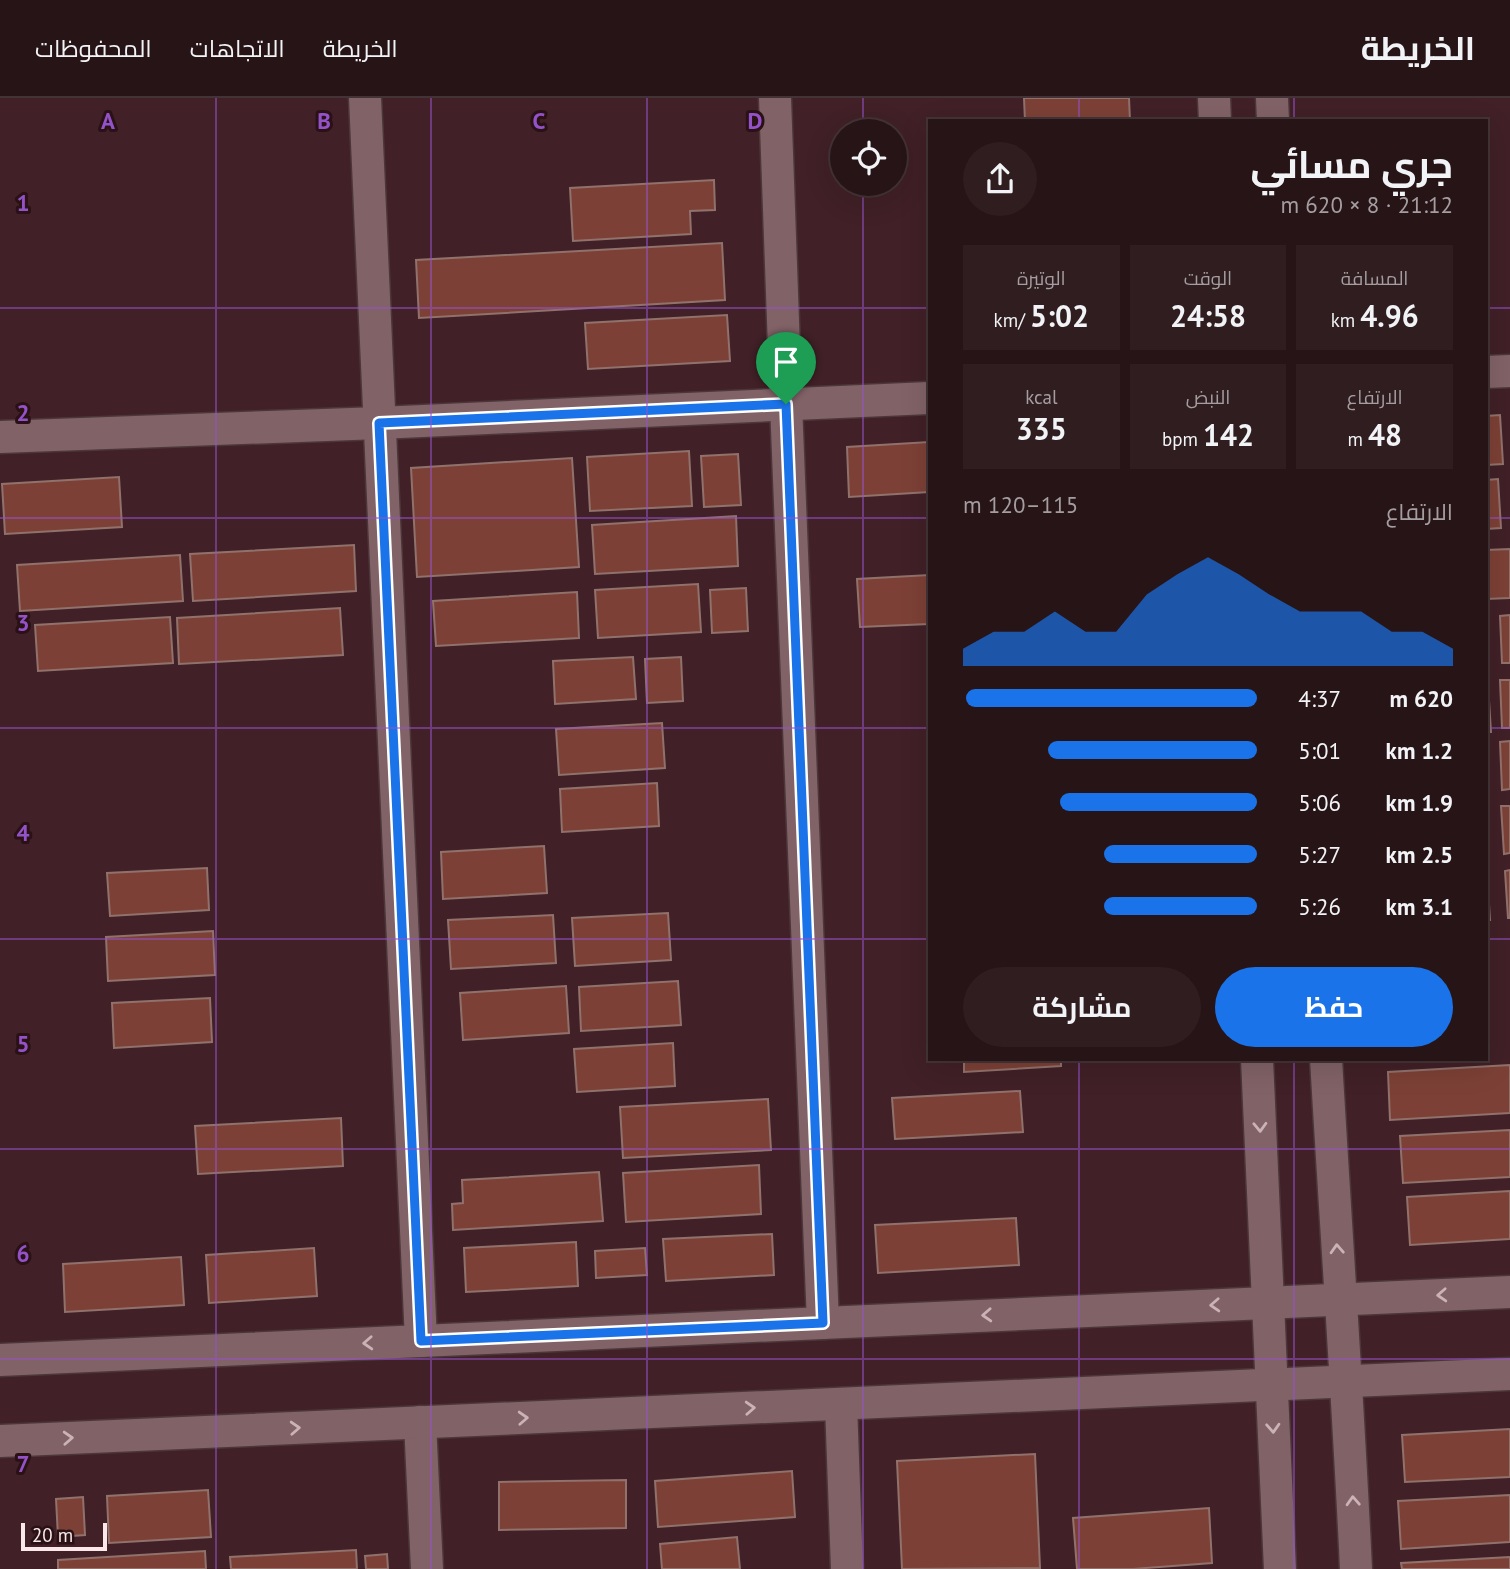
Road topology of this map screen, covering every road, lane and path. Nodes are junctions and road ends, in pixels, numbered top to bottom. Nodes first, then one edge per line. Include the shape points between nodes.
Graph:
1 (365, 98) edge
2 (775, 98) edge
3 (1214, 98) edge
4 (1272, 98) edge
5 (1215, 119) edge
6 (1273, 119) edge
7 (1510, 371) edge
8 (1488, 372) edge
9 (928, 398) edge
10 (786, 404) junction
11 (379, 423) junction
12 (0, 437) edge
13 (1257, 1061) edge
14 (1326, 1061) edge
15 (1510, 1292) edge
16 (1340, 1300) junction
17 (1268, 1303) junction
18 (823, 1323) junction
19 (421, 1341) junction
20 (0, 1360) edge
21 (1510, 1374) edge
22 (1347, 1381) junction
23 (1272, 1385) junction
24 (841, 1404) junction
25 (420, 1422) junction
26 (0, 1441) edge
27 (427, 1569) edge
28 (847, 1569) edge
29 (1280, 1569) edge
30 (1356, 1569) edge

1 - 11 street
2 - 10 street
3 - 5 street
4 - 6 street
7 - 8 street
9 - 10 street
10 - 11 street
10 - 18 street
11 - 12 street
11 - 19 street
13 -> 17 street
16 -> 14 street
15 -> 16 street
16 - 17 street
16 - 22 street
17 -> 18 street
17 - 23 street
18 - 19 street
19 -> 20 street
21 - 22 street
22 - 23 street
30 -> 22 street
23 - 24 street
23 -> 29 street
25 -> 24 street
24 - 28 street
26 -> 25 street
25 - 27 street

